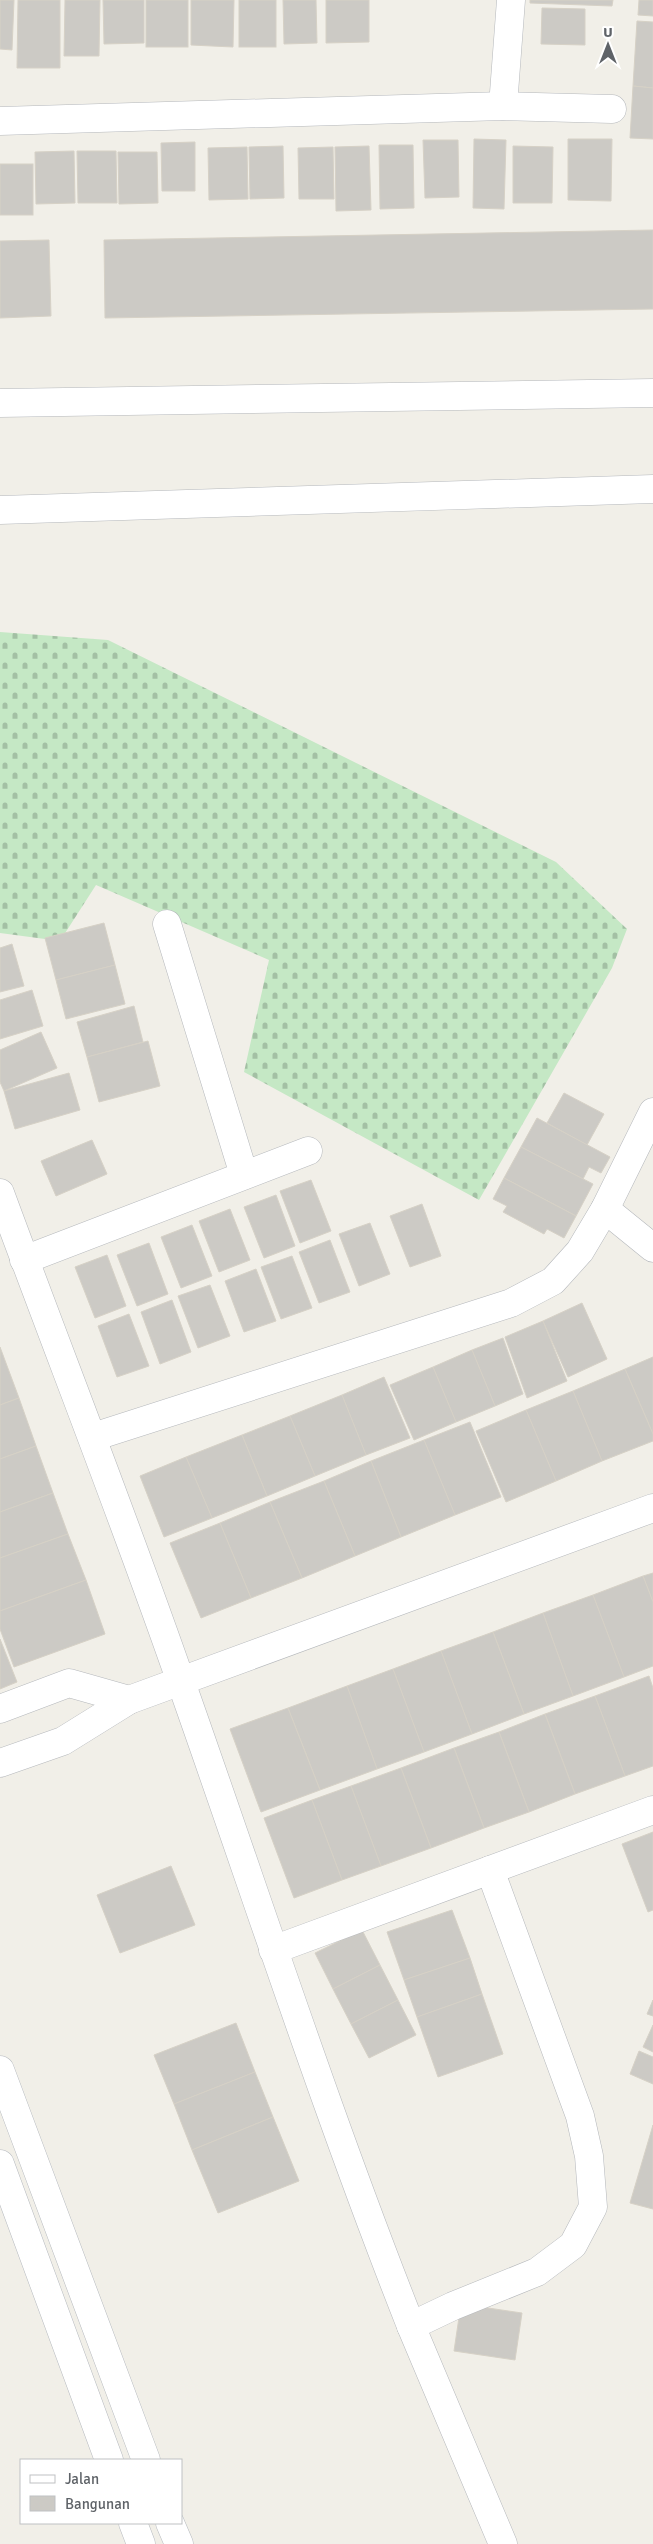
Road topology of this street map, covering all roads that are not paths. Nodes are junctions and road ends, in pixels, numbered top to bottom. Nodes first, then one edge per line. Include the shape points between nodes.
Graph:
1 (511, 0) edge
2 (503, 106) junction
3 (612, 108) dead end
4 (0, 121) edge
5 (653, 393) edge
6 (0, 403) edge
7 (653, 489) edge
8 (0, 510) edge
9 (167, 924) dead end
10 (653, 1112) edge
11 (308, 1151) dead end
12 (244, 1175) junction
13 (0, 1193) edge
14 (605, 1209) junction
15 (653, 1248) edge
16 (24, 1260) junction
17 (93, 1437) junction
18 (653, 1508) edge
19 (181, 1681) junction
20 (129, 1700) junction
21 (0, 1709) edge
22 (0, 1763) edge
23 (653, 1810) edge
24 (490, 1870) junction
25 (273, 1950) junction
26 (0, 2070) edge
27 (0, 2164) edge
28 (411, 2326) junction
29 (109, 2459) edge
30 (146, 2459) edge
31 (133, 2524) edge
32 (170, 2524) edge
33 (141, 2544) edge
34 (179, 2544) edge
35 (503, 2544) edge

1 - 2 street
2 - 3 street
2 - 4 street
5 - 6 street
7 - 8 street
9 - 12 street
10 - 14 street
11 - 12 street
12 - 16 street
13 - 16 street
14 - 15 street
14 - 17 street via 580,1251 553,1281 512,1303
16 - 17 street
17 - 19 street
18 - 19 street
19 - 20 street
19 - 25 street
20 - 21 street via 69,1683
20 - 22 street via 63,1741
23 - 24 street
24 - 25 street
24 - 28 street via 580,2116 590,2156 593,2207 573,2245 537,2272
25 - 28 street
26 - 30 street
27 - 29 street
28 - 35 street
31 - 33 street
32 - 34 street

